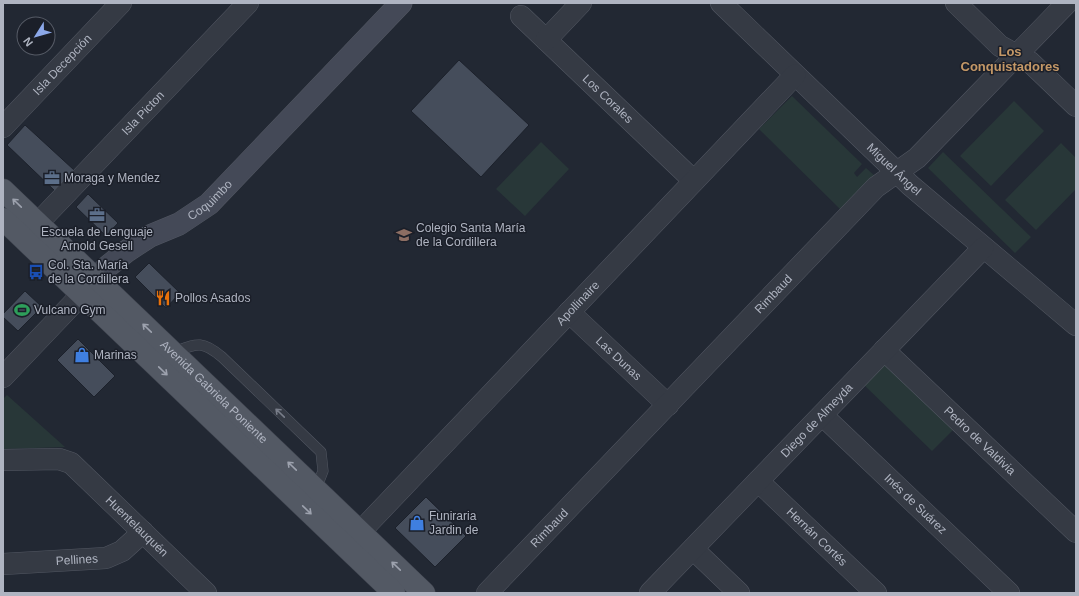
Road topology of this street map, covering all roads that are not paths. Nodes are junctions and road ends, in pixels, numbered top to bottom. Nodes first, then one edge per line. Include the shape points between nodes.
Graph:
1 (121, 3) edge
2 (248, 3) edge
3 (401, 3) edge
4 (581, 3) edge
5 (721, 3) edge
6 (956, 3) edge
7 (1067, 3) edge
8 (521, 16) dead end
9 (546, 40) junction
10 (1017, 55) junction
11 (795, 75) junction
12 (1076, 106) edge
13 (3, 127) edge
14 (897, 172) junction
15 (694, 181) junction
16 (3, 190) edge
17 (3, 219) edge
18 (38, 224) junction
19 (983, 248) junction
20 (89, 287) junction
21 (569, 312) junction
22 (1076, 325) edge
23 (884, 350) junction
24 (172, 352) junction
25 (3, 377) edge
26 (668, 405) junction
27 (822, 415) junction
28 (3, 460) edge
29 (758, 481) junction
30 (316, 489) junction
31 (143, 532) junction
32 (360, 532) junction
33 (1076, 532) edge
34 (693, 549) junction
35 (3, 564) edge
36 (206, 593) edge
37 (394, 593) edge
38 (424, 593) edge
39 (487, 593) edge
40 (650, 593) edge
41 (739, 593) edge
42 (876, 593) edge
43 (1009, 593) edge

1 - 13 street, Isla Decepción
2 - 18 street, Isla Picton
3 - 20 street, Coquimbo via 209,204 179,224 137,244 117,258
4 - 9 street
5 - 11 street, Miguel Ángel
6 - 10 street via 1000,46
7 - 10 street, Rimbaud
8 - 9 street, Los Corales
9 - 15 street, Los Corales
10 - 12 street via 1030,62
10 - 14 street, Rimbaud via 916,158
11 - 14 street, Miguel Ángel
11 - 15 street, Apollinaire
14 - 19 street, Miguel Ángel
14 - 26 street, Rimbaud via 876,188
15 - 21 street, Apollinaire
18 -> 16 main road, Avenida Gabriela Poniente
17 - 20 main road, Avenida Gabriela Poniente
18 - 20 main road, Avenida Gabriela Poniente
19 - 22 street, Miguel Ángel
19 - 23 street, Diego de Almeyda
24 -> 20 main road, Avenida Gabriela Poniente
20 - 25 street, Coquimbo
20 -> 37 main road, Avenida Gabriela Poniente
21 - 26 street, Las Dunas
21 - 32 street, Apollinaire
23 - 27 street, Diego de Almeyda
23 - 33 street, Pedro de Valdivia
30 -> 24 main road, Avenida Gabriela Poniente
30 -> 24 lane via 323,471 320,452 222,357 210,347 197,344
26 - 39 street, Rimbaud
27 - 29 street, Diego de Almeyda
27 - 43 street, Inés de Suárez
28 - 31 street, Huentelauquén via 67,461
29 - 34 street, Diego de Almeyda
29 - 42 street, Hernán Cortés
30 - 32 main road, Avenida Gabriela Poniente
31 - 35 street, Pellines via 122,551 106,558
31 - 36 street, Huentelauquén
38 -> 32 main road, Avenida Gabriela Poniente
34 - 40 street, Diego de Almeyda
34 - 41 street

